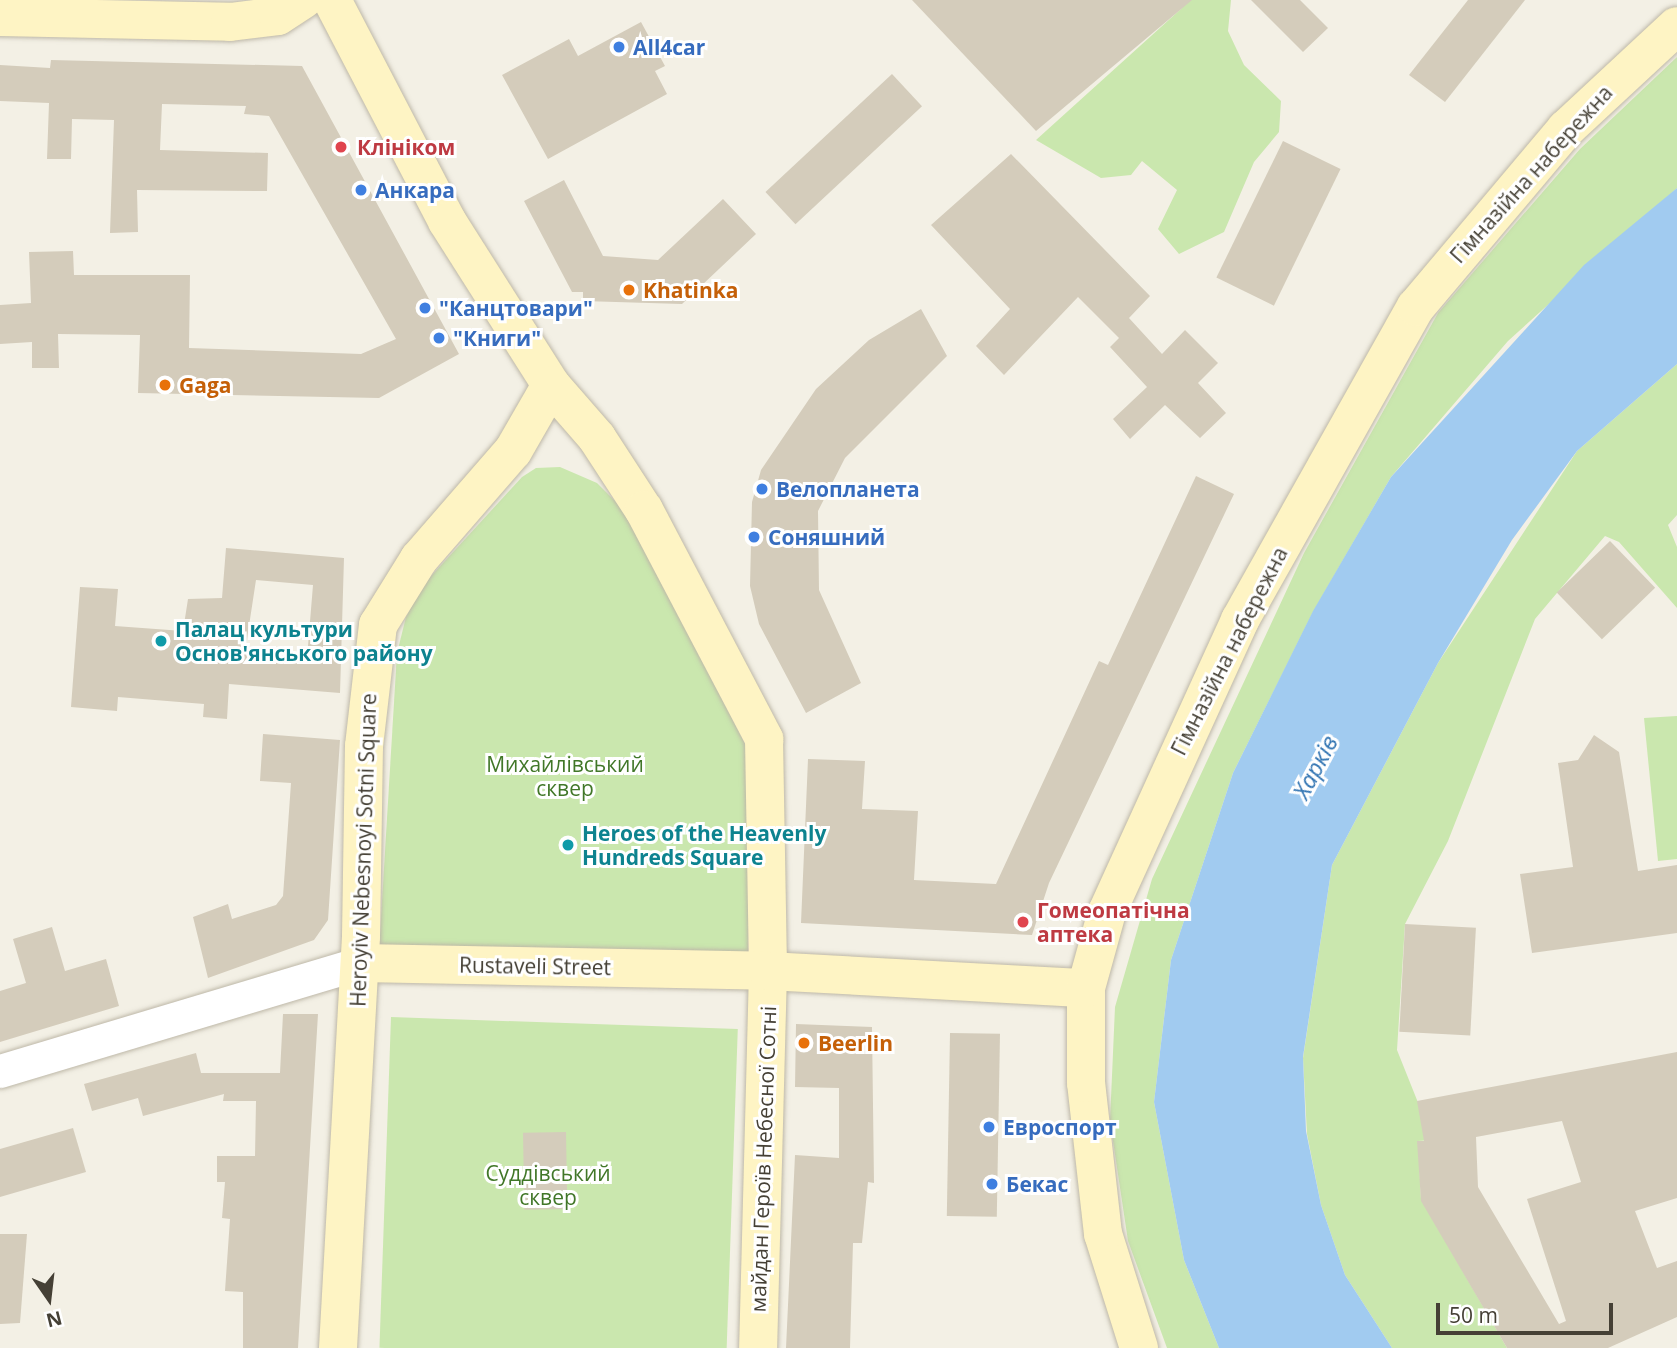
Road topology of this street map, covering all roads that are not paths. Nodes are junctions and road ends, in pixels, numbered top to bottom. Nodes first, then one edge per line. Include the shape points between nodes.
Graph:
1 (303, 0) edge
2 (332, 0) edge
3 (0, 17) edge
4 (1677, 26) edge
5 (551, 385) junction
6 (360, 963) junction
7 (768, 971) junction
8 (1086, 988) junction
9 (0, 1071) edge
10 (338, 1348) edge
11 (758, 1348) edge
12 (1139, 1348) edge

1 - 3 main road via 278,16 230,22
2 - 5 main road via 447,221
4 - 8 main road, Гімназійна набережна via 1566,129 1416,307 1240,620 1107,912
5 - 6 main road, Heroyiv Nebesnoyi Sotni Square via 513,451 419,559 378,625 364,746
5 - 7 main road via 597,438 644,510 758,722 769,779
6 - 7 main road, Rustaveli Street
6 - 9 street, Rustaveli Street
6 - 10 main road, Heroyiv Nebesnoyi Sotni Square
7 - 8 main road, Rustaveli Street
7 - 11 main road, майдан Героїв Небесної Сотні
8 - 12 main road, Гімназійна набережна via 1086,1083 1102,1234

